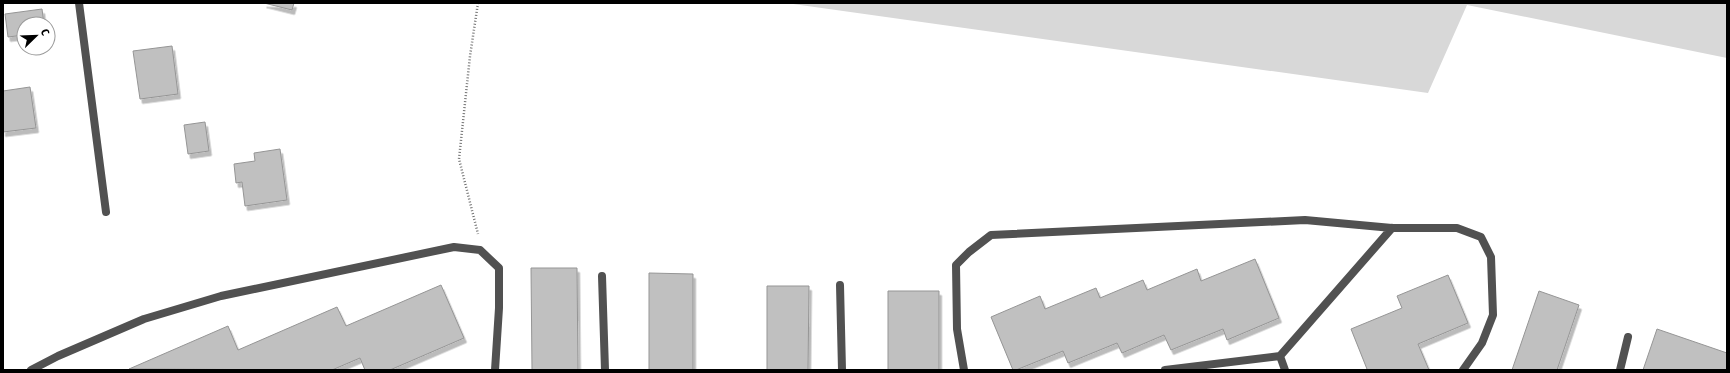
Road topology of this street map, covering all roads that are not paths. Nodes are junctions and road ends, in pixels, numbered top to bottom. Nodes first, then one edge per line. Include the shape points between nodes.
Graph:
1 (80, 3) edge
2 (106, 212) dead end
3 (1392, 228) junction
4 (602, 276) dead end
5 (840, 285) dead end
6 (1628, 337) dead end
7 (1280, 356) junction
8 (31, 370) edge
9 (495, 370) edge
10 (605, 370) edge
11 (842, 370) edge
12 (964, 370) edge
13 (1164, 370) edge
14 (1285, 370) edge
15 (1463, 370) edge
16 (1620, 370) edge

1 - 2 lane
3 - 7 lane
3 - 12 lane via 1305,220 991,235 956,265 957,329
3 - 15 lane via 1457,228 1481,237 1491,257 1493,315 1482,342
4 - 10 lane
5 - 11 lane
6 - 16 lane
7 - 13 lane
7 - 14 lane
8 - 9 lane via 144,319 221,296 454,246 480,250 499,268

